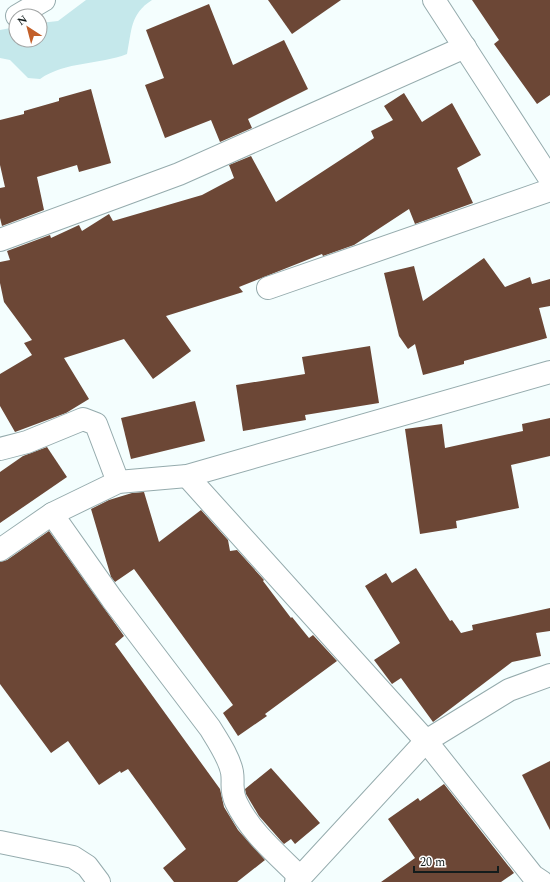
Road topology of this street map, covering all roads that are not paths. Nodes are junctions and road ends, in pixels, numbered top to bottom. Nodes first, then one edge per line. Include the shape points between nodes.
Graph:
1 (44, 0) edge
2 (434, 0) edge
3 (30, 8) edge
4 (465, 47) junction
5 (550, 179) edge
6 (550, 190) edge
7 (0, 240) edge
8 (268, 288) dead end
9 (550, 372) edge
10 (0, 448) edge
11 (187, 476) junction
12 (118, 482) junction
13 (52, 514) junction
14 (0, 550) edge
15 (550, 675) edge
16 (426, 741) junction
17 (0, 842) edge
18 (298, 879) edge
19 (99, 882) edge
20 (541, 882) edge

1 - 3 street
2 - 4 street
4 - 5 street
4 - 7 street via 179,174
6 - 8 street
9 - 11 street
10 - 12 street via 27,442 83,420 96,424
11 - 12 street
11 - 16 street
12 - 13 street
13 - 14 street
13 - 18 street via 112,599 210,728 223,749 232,772 231,788 236,803 252,827
15 - 16 street via 509,690
16 - 18 street
16 - 20 street via 533,876
17 - 19 street via 73,857 87,866

